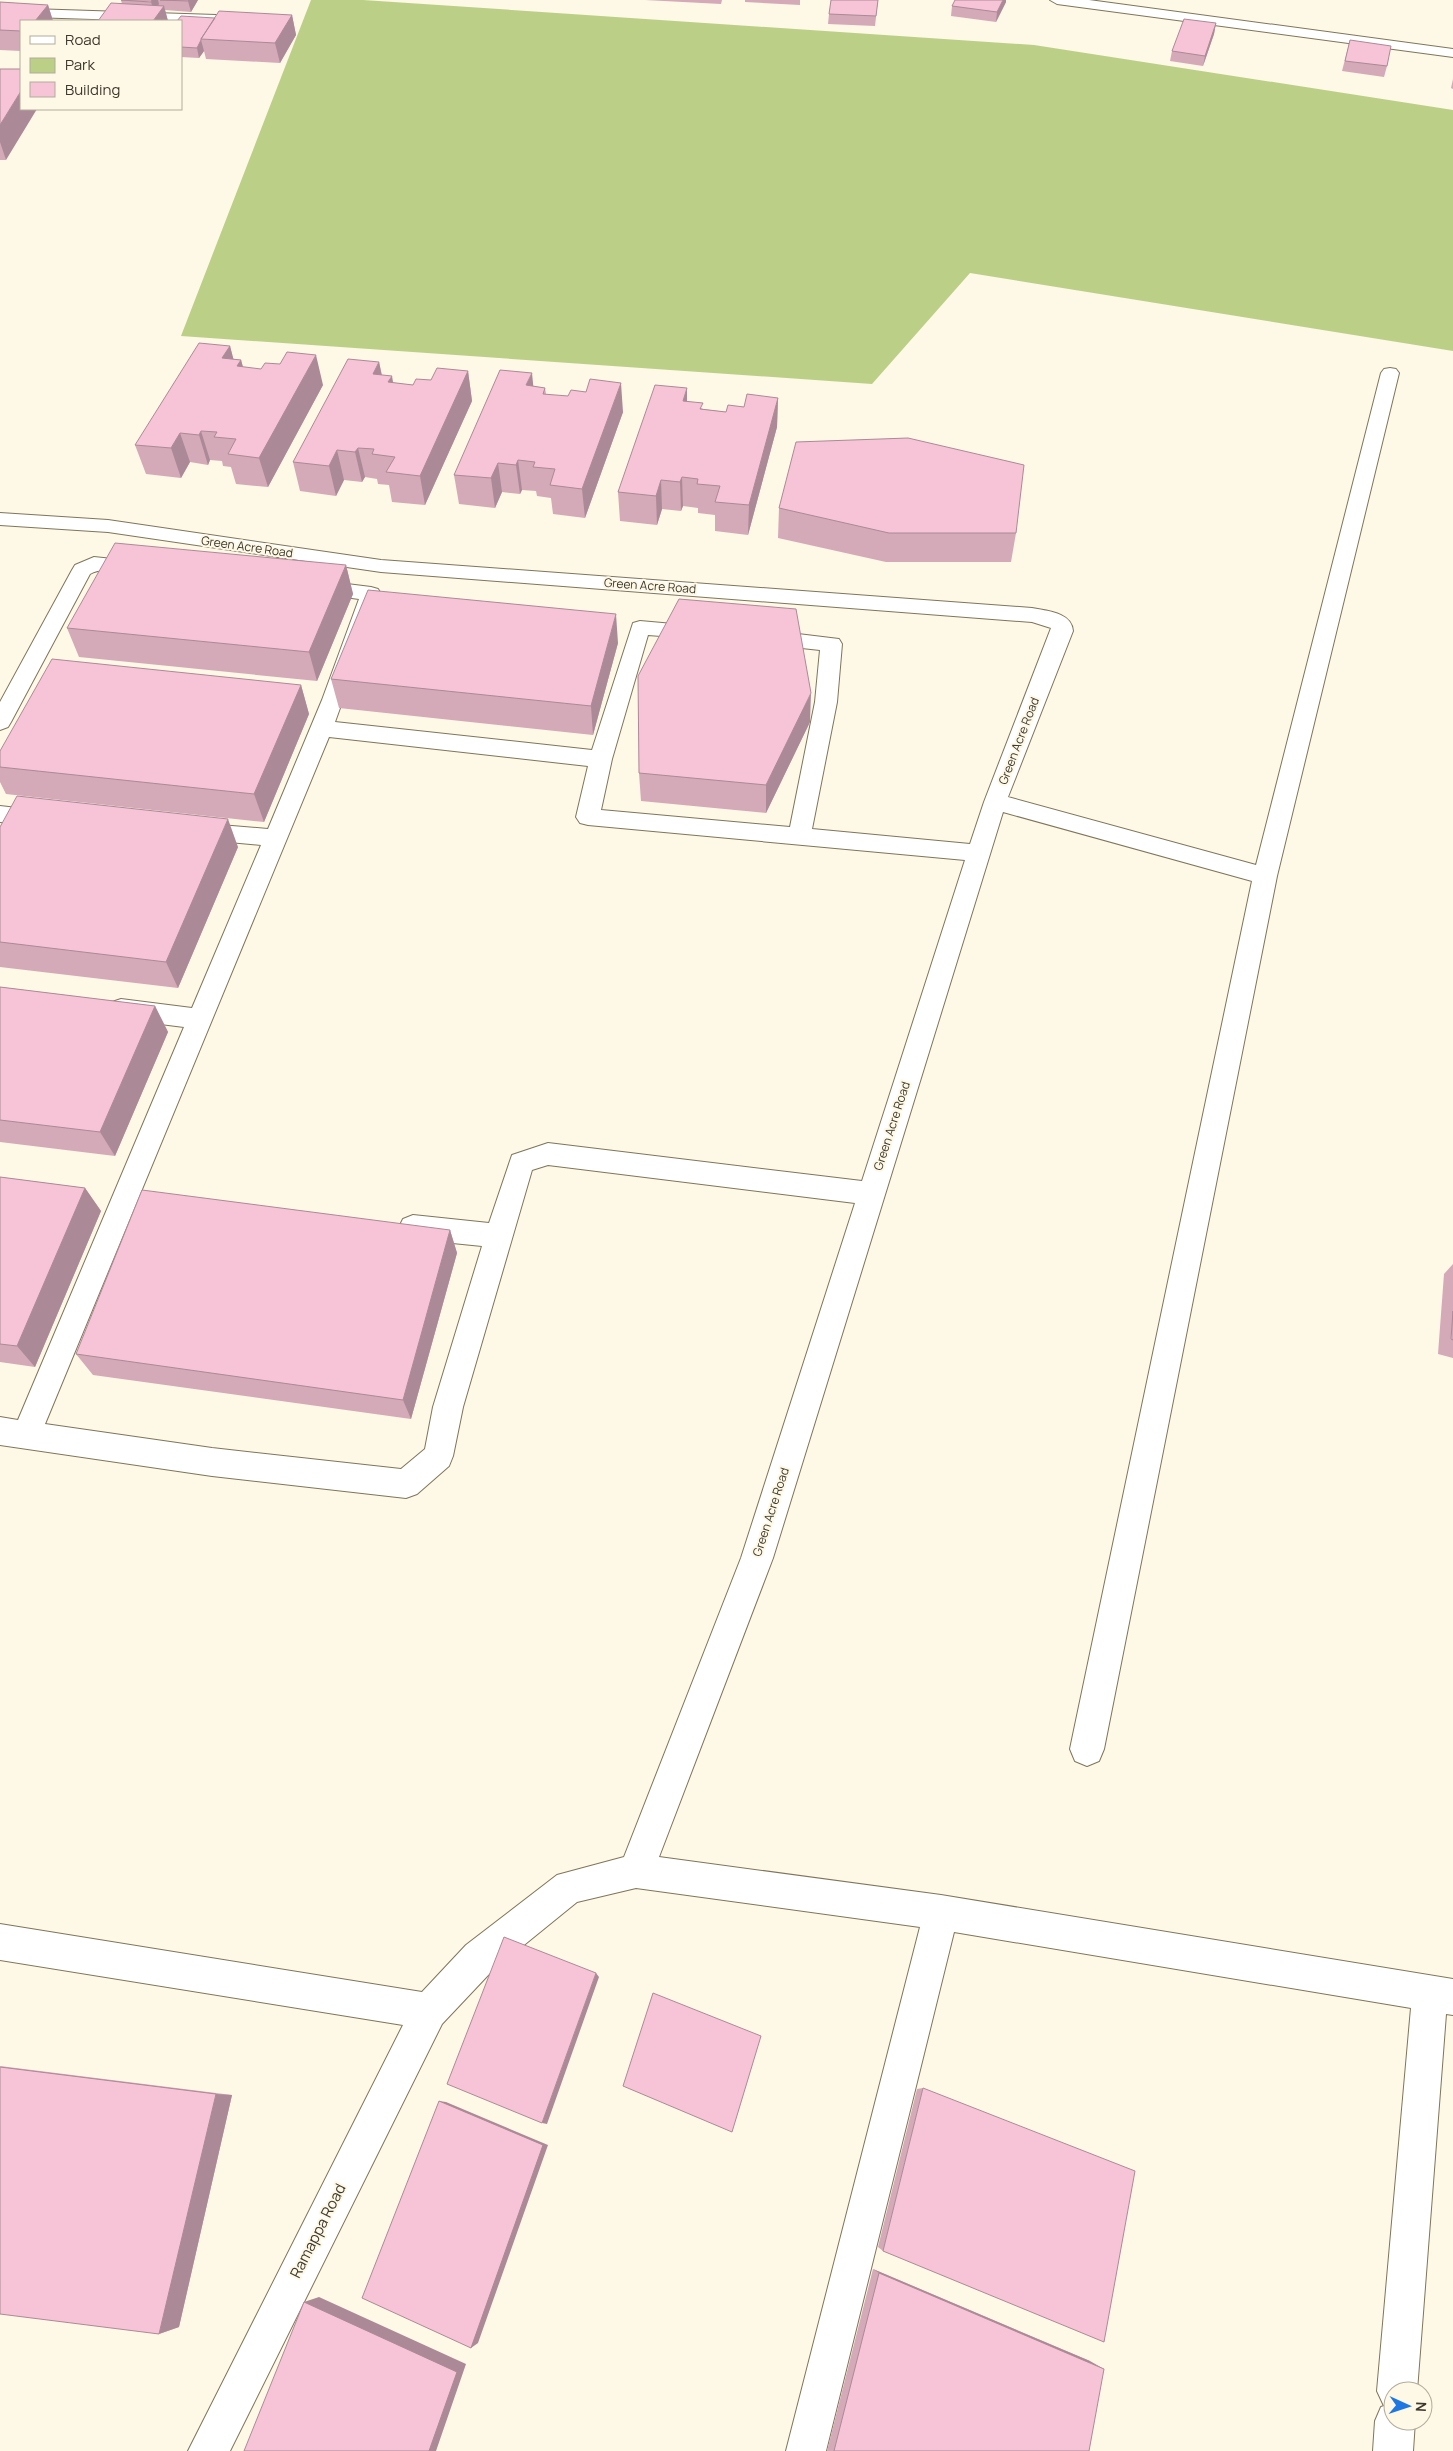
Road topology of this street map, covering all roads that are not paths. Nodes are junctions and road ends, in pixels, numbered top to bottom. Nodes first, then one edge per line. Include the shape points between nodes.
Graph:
1 (1057, 0) edge
2 (0, 12) edge
3 (233, 20) edge
4 (1453, 53) edge
5 (1390, 373) dead end
6 (0, 519) edge
7 (161, 570) edge
8 (295, 584) edge
9 (718, 633) edge
10 (746, 635) edge
11 (0, 722) edge
12 (321, 728) junction
13 (601, 758) junction
14 (995, 802) junction
15 (0, 814) edge
16 (69, 820) edge
17 (176, 830) edge
18 (275, 838) junction
19 (798, 838) junction
20 (978, 853) junction
21 (1265, 876) junction
22 (95, 1006) edge
23 (199, 1019) junction
24 (871, 1194) junction
25 (126, 1196) junction
26 (155, 1200) edge
27 (390, 1224) edge
28 (498, 1236) junction
29 (13, 1433) edge
30 (1087, 1749) dead end
31 (636, 1871) junction
32 (941, 1912) junction
33 (0, 1942) edge
34 (1441, 1995) edge
35 (429, 2011) junction
36 (1399, 2381) edge
37 (1394, 2431) edge
38 (208, 2451) edge
39 (806, 2451) edge
40 (1392, 2451) edge

1 - 4 street
2 - 3 street
5 - 21 street
6 - 14 street, Green Acre Road via 108,526 380,566 1046,617 1062,625 1062,631
7 - 11 street via 94,563 82,570
8 - 12 street via 380,595
9 - 13 street via 630,627
10 - 19 street via 831,644 826,702
12 - 13 street
12 - 18 street
13 - 19 street via 588,817
14 - 20 street, Green Acre Road
14 - 21 street
15 - 16 street
17 - 18 street
18 - 23 street
19 - 20 street
20 - 24 street, Green Acre Road
21 - 30 street
22 - 23 street
23 - 25 street
24 - 28 street via 548,1154 521,1163
24 - 31 street, Green Acre Road via 757,1558
25 - 26 street
25 - 29 street
27 - 28 street
28 - 29 street via 448,1407 438,1456 406,1484 212,1462
31 - 32 street
31 - 35 street, Ramappa Road via 568,1887 479,1958
32 - 34 street
32 - 39 street
33 - 35 street
34 - 36 street
35 - 38 street, Ramappa Road
37 - 40 street

